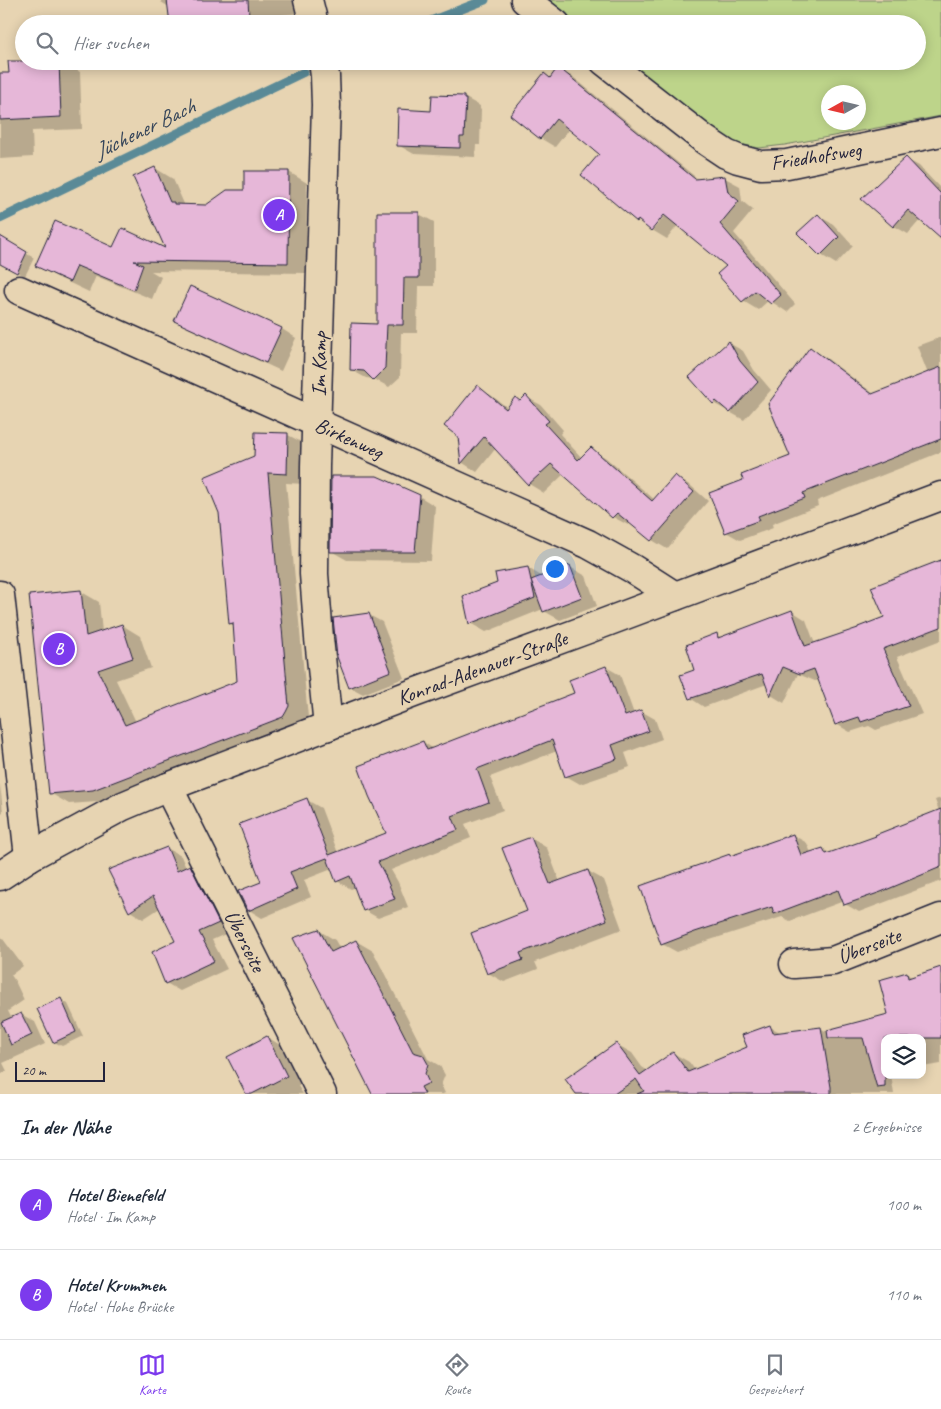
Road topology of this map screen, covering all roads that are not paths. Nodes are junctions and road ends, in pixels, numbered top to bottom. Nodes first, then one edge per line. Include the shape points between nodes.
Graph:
1 (308, 0) edge
2 (525, 0) edge
3 (312, 15) edge
4 (544, 15) edge
5 (324, 70) edge
6 (615, 70) edge
7 (941, 132) edge
8 (19, 290) dead end
9 (317, 424) junction
10 (941, 496) edge
11 (0, 596) edge
12 (675, 596) junction
13 (328, 726) junction
14 (168, 787) junction
15 (29, 857) junction
16 (0, 876) edge
17 (941, 918) edge
18 (794, 964) dead end
19 (322, 1094) edge

1 - 3 street
2 - 4 street
5 - 9 street, Im Kamp via 326,105
6 - 7 street, Friedhofsweg via 715,148 750,163 788,164
8 - 9 street, Birkenweg
9 - 12 street, Birkenweg via 588,544
9 - 13 street, Im Kamp via 314,574
10 - 12 street, Konrad-Adenauer-Straße
11 - 15 street
12 - 13 street, Konrad-Adenauer-Straße
13 - 14 street, Konrad-Adenauer-Straße
14 - 15 street, Konrad-Adenauer-Straße via 123,806
14 - 19 street, Überseite
15 - 16 street, Konrad-Adenauer-Straße
17 - 18 street, Überseite via 833,961

